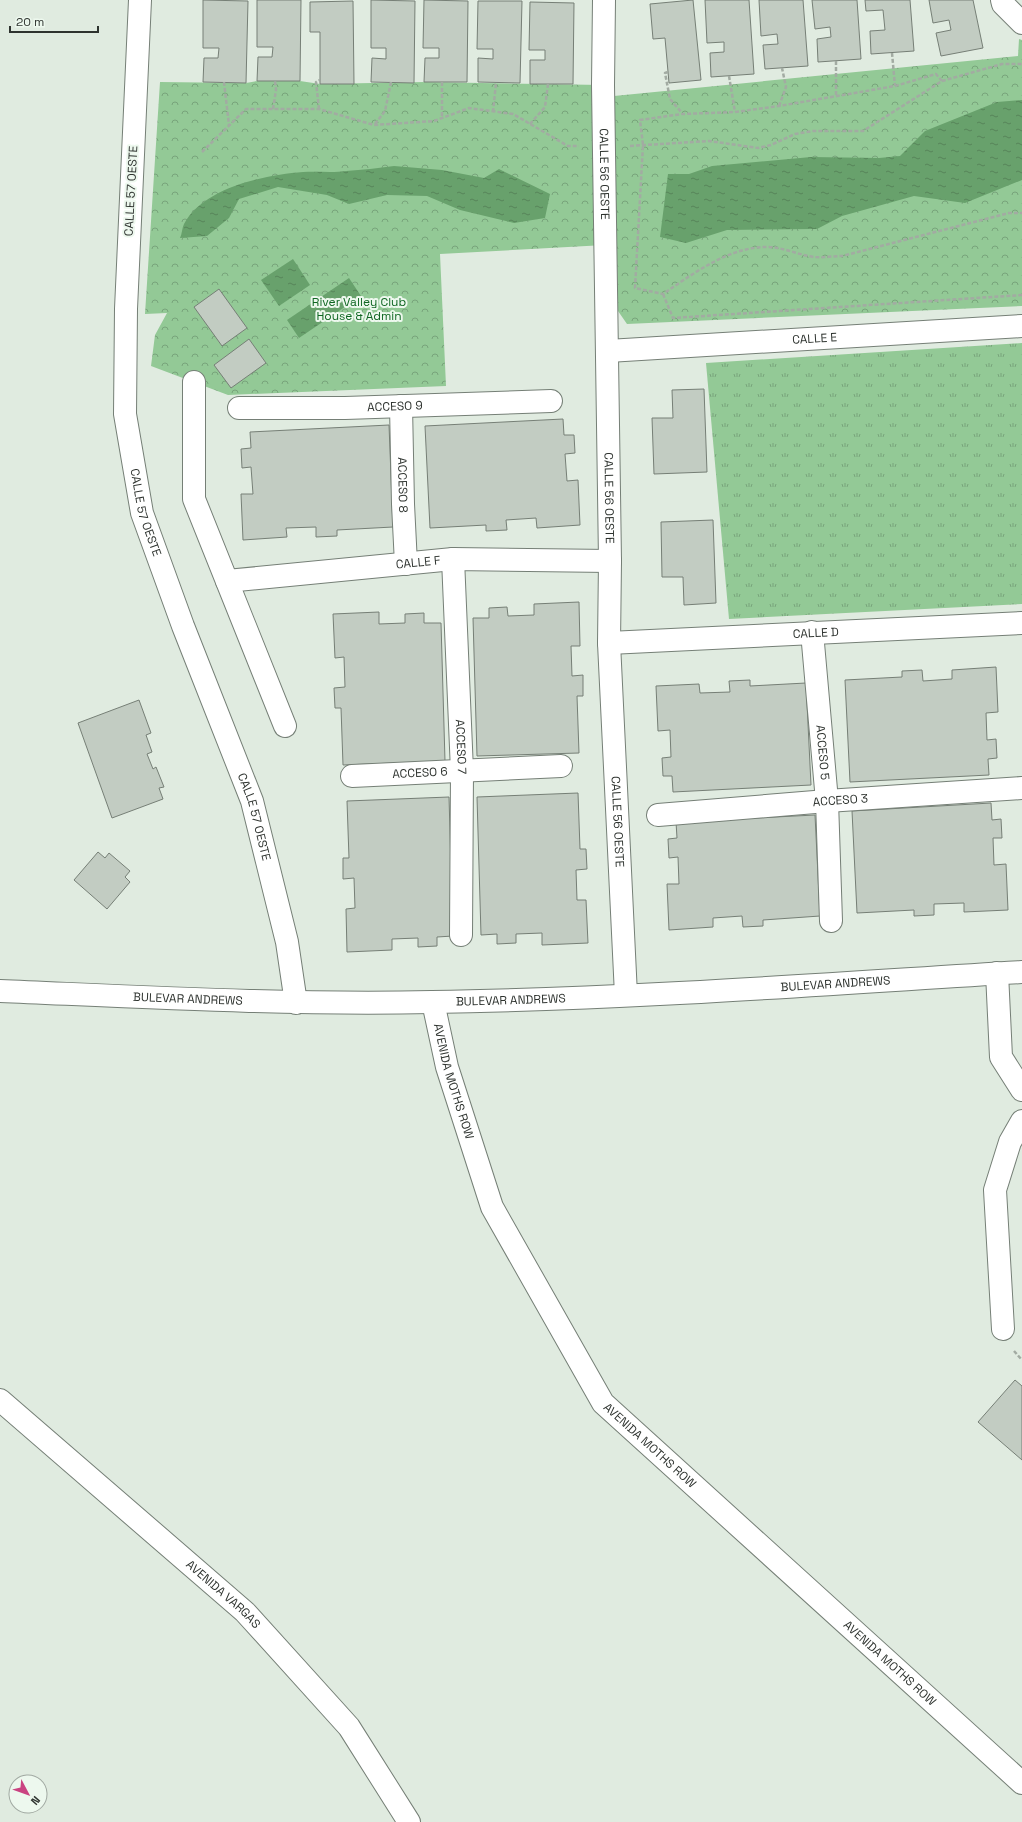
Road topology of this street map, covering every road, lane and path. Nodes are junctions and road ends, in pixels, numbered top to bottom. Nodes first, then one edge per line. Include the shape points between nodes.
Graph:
1 (140, 0) edge
2 (604, 0) edge
3 (1002, 0) edge
4 (1022, 23) edge
5 (892, 53) dead end
6 (836, 61) dead end
7 (782, 68) dead end
8 (668, 72) dead end
9 (729, 76) dead end
10 (320, 80) dead end
11 (275, 81) dead end
12 (942, 81) dead end
13 (224, 82) dead end
14 (391, 82) dead end
15 (442, 82) dead end
16 (496, 83) dead end
17 (548, 84) dead end
18 (895, 86) junction
19 (836, 96) junction
20 (778, 106) junction
21 (273, 109) dead end
22 (319, 109) dead end
23 (493, 112) dead end
24 (735, 112) junction
25 (682, 114) junction
26 (442, 118) dead end
27 (374, 124) dead end
28 (530, 124) dead end
29 (229, 125) dead end
30 (1022, 213) edge
31 (663, 294) junction
32 (1022, 295) edge
33 (1022, 326) edge
34 (608, 351) junction
35 (194, 382) dead end
36 (551, 401) dead end
37 (401, 406) junction
38 (238, 408) dead end
39 (453, 559) junction
40 (610, 561) junction
41 (406, 564) junction
42 (227, 582) junction
43 (1022, 623) edge
44 (812, 632) junction
45 (609, 642) junction
46 (285, 726) dead end
47 (561, 766) dead end
48 (462, 771) junction
49 (352, 776) dead end
50 (1022, 788) edge
51 (827, 801) junction
52 (658, 815) dead end
53 (830, 921) dead end
54 (461, 935) dead end
55 (1022, 972) edge
56 (997, 973) junction
57 (0, 991) edge
58 (626, 995) junction
59 (433, 1002) junction
60 (296, 1003) junction
61 (1022, 1090) edge
62 (1022, 1121) edge
63 (1003, 1329) dead end
64 (0, 1400) edge
65 (1022, 1783) edge
66 (408, 1822) edge

1 - 60 street, CALLE 57 OESTE via 126,310 125,414 142,513 183,626 252,801 287,942
2 - 34 street, CALLE 56 OESTE
3 - 4 street
5 - 18 path
6 - 19 path
7 - 20 path via 786,87
8 - 25 path via 665,73 670,100
9 - 24 path
10 - 22 path via 316,82
11 - 21 path
12 - 18 path via 936,74
13 - 29 path
14 - 27 path via 385,111
15 - 26 path
16 - 23 path
17 - 28 path via 545,107
18 - 19 path
19 - 20 path
20 - 24 path
24 - 25 path
25 - 31 path via 640,120 643,145 635,288
30 - 31 path via 1009,213 842,256 815,257 768,247 744,249 685,279
31 - 32 path via 673,318
33 - 34 street, CALLE E
34 - 40 street, CALLE 56 OESTE
35 - 42 street via 194,499
36 - 37 street, ACCESO 9
37 - 38 street, ACCESO 9
37 - 41 street, ACCESO 8
39 - 40 street, CALLE F
39 - 41 street, CALLE F
39 - 48 street, ACCESO 7
40 - 45 street, CALLE 56 OESTE
41 - 42 street, CALLE F
42 - 46 street
43 - 44 street, CALLE D
44 - 45 street, CALLE D
44 - 51 street, ACCESO 5
45 - 58 street, CALLE 56 OESTE
47 - 48 street, ACCESO 6
48 - 49 street, ACCESO 6
48 - 54 street, ACCESO 7
50 - 51 street, ACCESO 3
51 - 52 street, ACCESO 3
51 - 53 street, ACCESO 5
55 - 56 street, BULEVAR ANDREWS
56 - 58 street, BULEVAR ANDREWS
56 - 61 street via 1000,1057
57 - 60 street, BULEVAR ANDREWS
58 - 59 street, BULEVAR ANDREWS
59 - 60 street, BULEVAR ANDREWS
59 - 65 street, AVENIDA MOTHS ROW via 447,1068 492,1207 603,1403
62 - 63 street via 1010,1142 995,1190
64 - 66 street, AVENIDA VARGAS via 245,1612 349,1727

